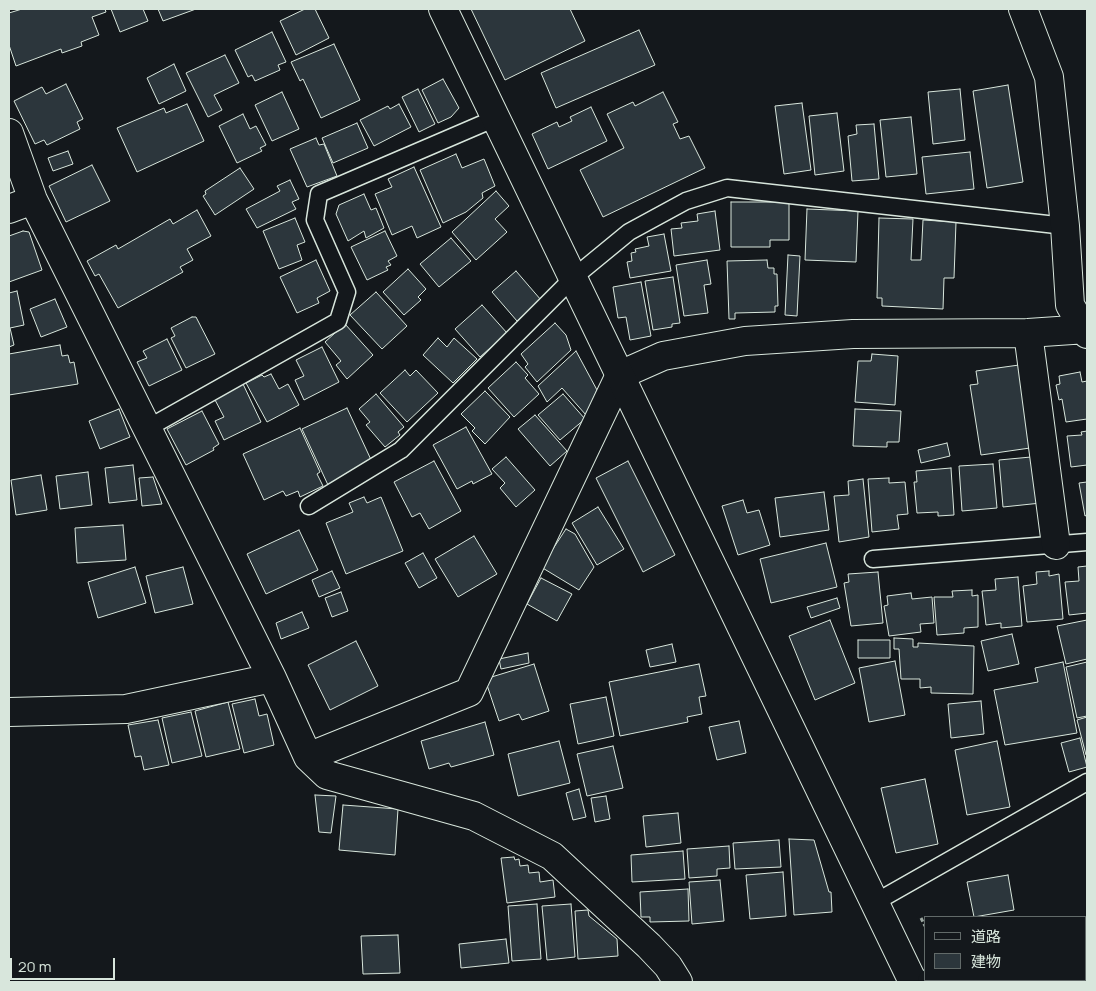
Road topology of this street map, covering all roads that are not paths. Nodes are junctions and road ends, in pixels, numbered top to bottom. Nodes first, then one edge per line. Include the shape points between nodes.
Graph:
1 (443, 9) edge
2 (1023, 9) edge
3 (496, 118) junction
4 (9, 133) edge
5 (21, 204) edge
6 (1076, 228) edge
7 (573, 278) junction
8 (1086, 331) edge
9 (1028, 332) junction
10 (620, 374) junction
11 (148, 428) junction
12 (308, 506) dead end
13 (1087, 542) edge
14 (1056, 545) junction
15 (873, 559) dead end
16 (272, 678) junction
17 (9, 712) edge
18 (308, 757) junction
19 (1087, 782) edge
20 (874, 903) junction
21 (950, 981) edge
22 (678, 982) edge
23 (913, 982) edge
24 (932, 982) edge

1 - 3 street
2 - 6 street via 1049,77
3 - 7 street
3 - 11 lane via 318,194 315,220 348,292 338,321
4 - 5 street
5 - 11 street
6 - 7 lane via 727,188 686,201 629,232
6 - 8 street via 1070,305
7 - 10 street
7 - 12 lane via 401,450
8 - 9 street
9 - 10 street via 853,334 745,341 663,356
9 - 14 street
10 - 18 street via 469,692
10 - 20 street
11 - 16 street
13 - 14 lane
14 - 15 lane
16 - 17 street via 126,709
16 - 18 street
18 - 22 street via 327,775 474,816 552,856 649,946
19 - 20 lane
20 - 23 street
21 - 24 street

